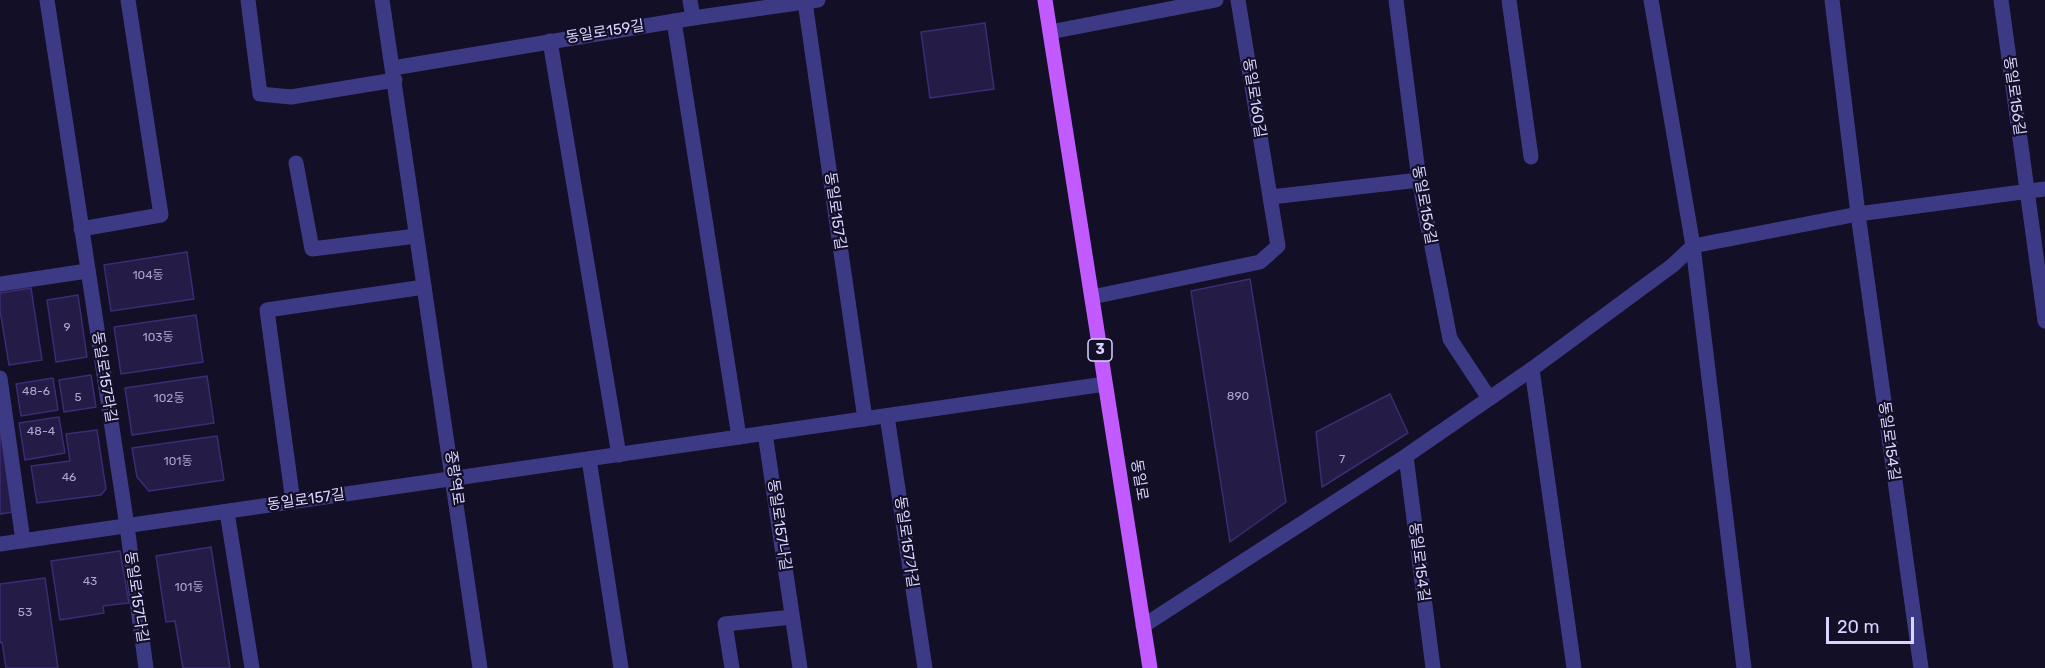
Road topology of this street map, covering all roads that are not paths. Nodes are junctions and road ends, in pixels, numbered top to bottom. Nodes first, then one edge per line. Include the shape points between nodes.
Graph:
1 (47, 0) edge
2 (128, 0) edge
3 (248, 0) edge
4 (382, 0) edge
5 (690, 0) edge
6 (1045, 0) edge
7 (1052, 0) edge
8 (1216, 0) edge
9 (1238, 0) edge
10 (1396, 0) edge
11 (1509, 0) edge
12 (1651, 0) edge
13 (1832, 0) edge
14 (2001, 0) edge
15 (812, 1) edge
16 (693, 18) junction
17 (674, 21) junction
18 (1050, 32) junction
19 (550, 41) junction
20 (394, 74) junction
21 (1531, 157) dead end
22 (297, 163) dead end
23 (1419, 180) junction
24 (2045, 189) edge
25 (2027, 191) junction
26 (1270, 197) junction
27 (1858, 214) junction
28 (81, 229) junction
29 (416, 236) junction
30 (1693, 246) junction
31 (87, 271) junction
32 (0, 284) edge
33 (424, 287) junction
34 (1092, 297) junction
35 (2045, 321) edge
36 (1532, 369) junction
37 (0, 378) edge
38 (1105, 384) junction
39 (1489, 398) junction
40 (887, 416) junction
41 (865, 419) junction
42 (765, 433) junction
43 (740, 437) junction
44 (619, 455) junction
45 (1406, 456) junction
46 (589, 459) junction
47 (454, 479) junction
48 (293, 502) junction
49 (227, 512) junction
50 (127, 526) junction
51 (23, 541) junction
52 (0, 544) edge
53 (792, 617) junction
54 (1143, 626) junction
55 (146, 668) edge
56 (252, 668) edge
57 (480, 668) edge
58 (621, 668) edge
59 (732, 668) edge
60 (800, 668) edge
61 (925, 668) edge
62 (1150, 668) edge
63 (1433, 668) edge
64 (1574, 668) edge
65 (1744, 668) edge
66 (1921, 668) edge

1 - 28 street, 동일로157라길
2 - 28 street via 161,215
3 - 20 street via 260,94 291,97
4 - 20 street, 중랑역로
5 - 16 street
6 - 18 main road, 동일로 / 3
7 - 18 street
8 - 18 street
9 - 26 street, 동일로160길
10 - 23 street, 동일로156길
11 - 21 street
12 - 30 street
13 - 27 street
14 - 25 street, 동일로156길
15 - 16 street, 동일로159길
15 - 41 street, 동일로157길
16 - 17 street, 동일로159길
17 - 19 street, 동일로159길
17 - 43 street
18 - 34 main road, 동일로 / 3
19 - 20 street, 동일로159길
19 - 44 street
20 - 29 street, 중랑역로
22 - 29 street via 312,249
23 - 26 street
23 - 39 street, 동일로156길 via 1450,339
24 - 25 street
25 - 27 street
25 - 35 street
26 - 34 street, 동일로160길 via 1278,246 1260,262
27 - 30 street
27 - 66 street, 동일로154길
28 - 31 street, 동일로157라길
29 - 33 street, 중랑역로
30 - 36 street
30 - 65 street
31 - 32 street
31 - 50 street, 동일로157라길
33 - 47 street, 중랑역로
33 - 48 street via 267,310
34 - 38 main road, 동일로 / 3
36 - 39 street
36 - 64 street
37 - 51 street
38 - 40 street, 동일로157길
38 - 54 main road, 동일로 / 3
39 - 45 street
40 - 41 street, 동일로157길
40 - 61 street, 동일로157가길
41 - 42 street, 동일로157길
42 - 43 street, 동일로157길
42 - 53 street, 동일로157나길
43 - 44 street, 동일로157길
44 - 46 street, 동일로157길
45 - 54 street
45 - 63 street, 동일로154길
46 - 47 street, 동일로157길
46 - 58 street
47 - 48 street, 동일로157길
47 - 57 street, 중랑역로
48 - 49 street, 동일로157길
49 - 50 street, 동일로157길
49 - 56 street
50 - 51 street, 동일로157길
50 - 55 street, 동일로157다길
51 - 52 street, 동일로157길
53 - 59 street via 725,624
53 - 60 street, 동일로157나길
54 - 62 main road, 동일로 / 3

